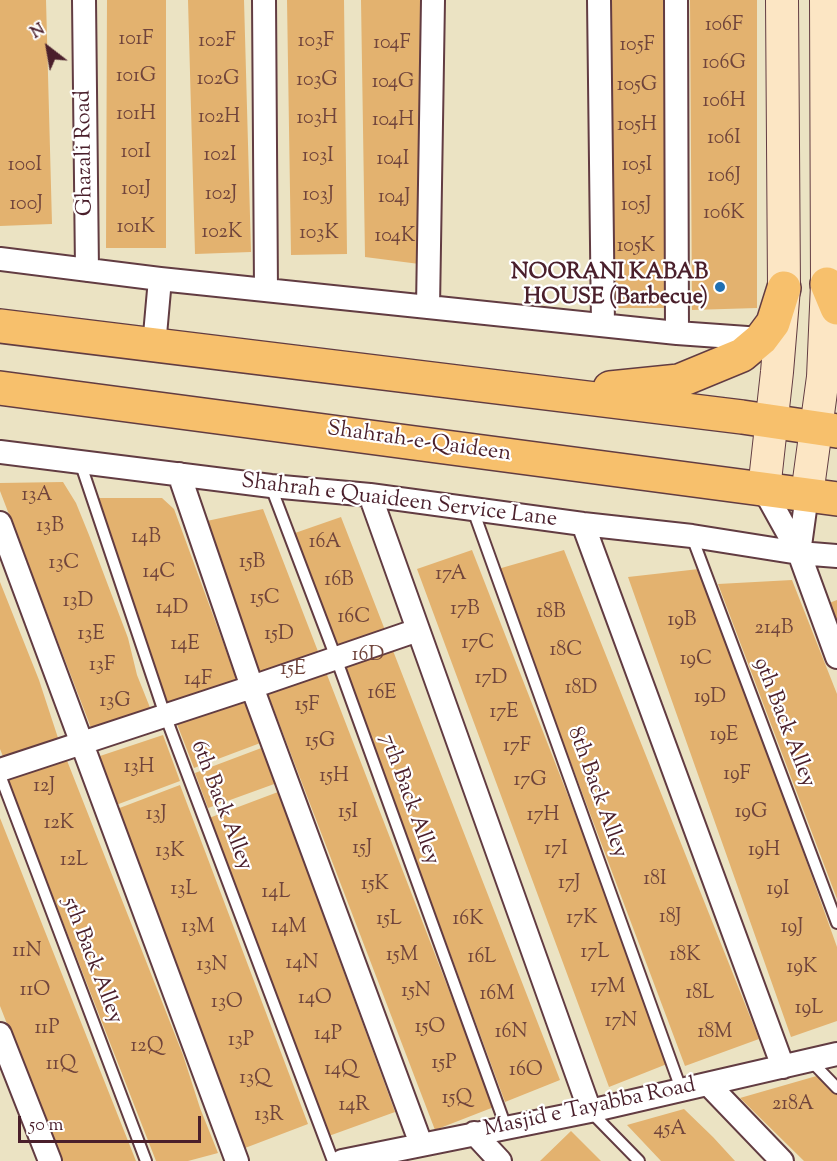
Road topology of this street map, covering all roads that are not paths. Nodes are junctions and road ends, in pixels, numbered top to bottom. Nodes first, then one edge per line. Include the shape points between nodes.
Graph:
1 (84, 0) edge
2 (264, 0) edge
3 (433, 0) edge
4 (599, 0) edge
5 (676, 0) edge
6 (782, 0) edge
7 (826, 0) edge
8 (0, 259) edge
9 (87, 270) junction
10 (160, 279) junction
11 (784, 288) junction
12 (266, 289) junction
13 (832, 296) edge
14 (428, 307) junction
15 (603, 325) junction
16 (0, 326) edge
17 (677, 333) junction
18 (761, 339) junction
19 (154, 346) junction
20 (450, 382) junction
21 (0, 388) edge
22 (772, 421) junction
23 (827, 429) edge
24 (0, 452) edge
25 (80, 462) junction
26 (179, 474) junction
27 (271, 486) junction
28 (764, 490) junction
29 (370, 495) junction
30 (822, 497) edge
31 (473, 510) junction
32 (0, 523) edge
33 (583, 524) junction
34 (692, 536) junction
35 (799, 553) junction
36 (837, 556) edge
37 (418, 630) junction
38 (837, 657) edge
39 (336, 658) junction
40 (252, 687) junction
41 (165, 716) junction
42 (82, 741) junction
43 (0, 770) edge
44 (0, 775) edge
45 (837, 923) edge
46 (0, 1034) edge
47 (837, 1054) edge
48 (811, 1061) junction
49 (783, 1067) junction
50 (708, 1084) junction
51 (837, 1088) edge
52 (681, 1089) junction
53 (590, 1111) junction
54 (506, 1127) junction
55 (474, 1133) junction
56 (421, 1144) junction
57 (50, 1161) edge
58 (146, 1161) edge
59 (237, 1161) edge
60 (333, 1161) edge
61 (342, 1161) edge
62 (500, 1161) edge
63 (639, 1161) edge
64 (782, 1161) edge

1 - 9 street, Ghazali Road
2 - 12 street
3 - 14 street
4 - 15 street
5 - 17 street
6 - 11 main road
7 - 13 main road
8 - 9 street
9 - 10 street
10 - 12 street
10 - 19 street
11 - 18 main road via 773,323
11 - 22 main road
12 - 14 street
13 - 23 main road via 823,377
14 - 15 street
15 - 17 street
16 - 19 main road
17 - 18 street
18 - 20 main road via 742,355 679,381 587,390
19 - 20 main road
20 - 22 main road
21 - 28 main road, Shahrah-e-Qaideen
22 - 23 main road
22 - 28 main road
23 - 30 main road
24 - 25 street, Shahrah e Quaideen Service Lane
25 - 26 street, Shahrah e Quaideen Service Lane
25 - 41 lane, 6th Back Alley
26 - 27 street, Shahrah e Quaideen Service Lane
26 - 40 street
27 - 29 street, Shahrah e Quaideen Service Lane
27 - 39 lane, 7th Back Alley
28 - 30 main road, Shahrah-e-Qaideen
28 - 35 street
29 - 31 street, Shahrah e Quaideen Service Lane
29 - 37 street
30 - 35 street
31 - 33 street, Shahrah e Quaideen Service Lane
31 - 52 lane, 8th Back Alley
32 - 42 street
33 - 34 street, Shahrah e Quaideen Service Lane
33 - 49 street
34 - 35 street, Shahrah e Quaideen Service Lane
34 - 45 lane, 9th Back Alley
35 - 36 street, Shahrah e Quaideen Service Lane
35 - 38 street
37 - 39 street
37 - 53 street
39 - 40 street
39 - 54 lane, 7th Back Alley
40 - 41 street
40 - 56 street
41 - 42 street
41 - 60 lane, 6th Back Alley
42 - 43 street
42 - 59 street
44 - 58 lane, 5th Back Alley
46 - 57 street
47 - 48 street, Masjid e Tayabba Road
48 - 49 street, Masjid e Tayabba Road
48 - 51 lane
49 - 50 street, Masjid e Tayabba Road
50 - 52 street, Masjid e Tayabba Road
50 - 64 street
52 - 53 street, Masjid e Tayabba Road
53 - 54 street, Masjid e Tayabba Road
53 - 63 lane
54 - 55 street, Masjid e Tayabba Road
55 - 56 street, Masjid e Tayabba Road
55 - 62 street
56 - 61 street, Masjid e Tayabba Road

